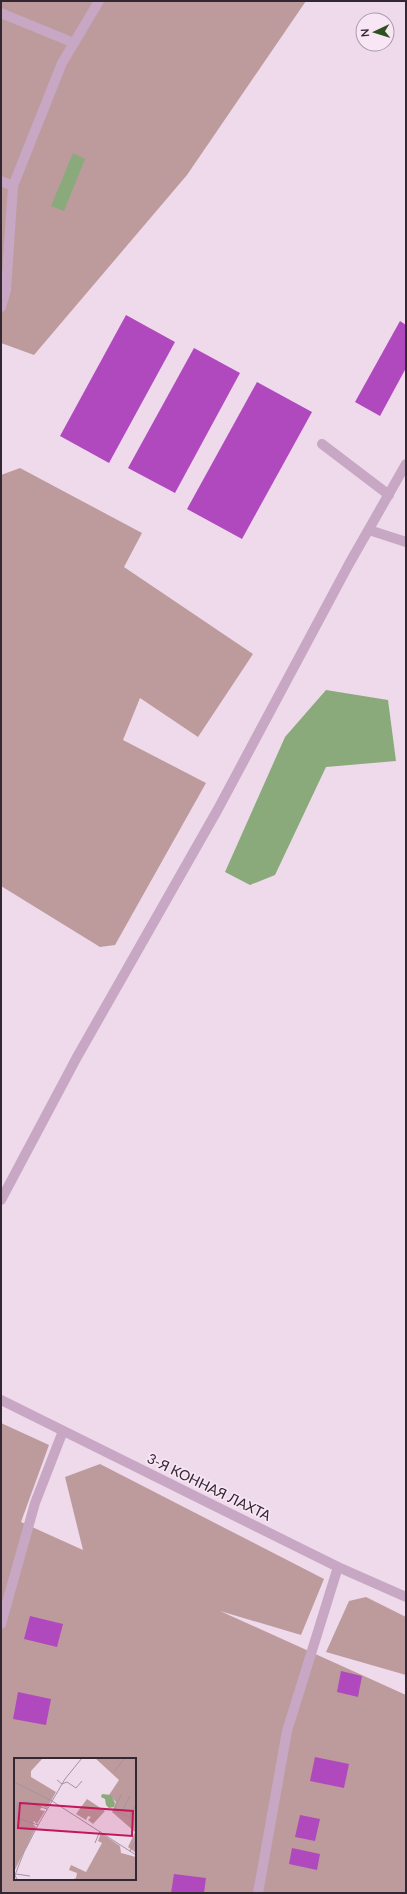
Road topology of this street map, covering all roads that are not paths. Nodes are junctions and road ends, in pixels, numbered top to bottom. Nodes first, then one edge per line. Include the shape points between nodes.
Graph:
1 (99, 1) edge
2 (1, 13) edge
3 (74, 43) junction
4 (1, 181) edge
5 (13, 186) junction
6 (3, 291) edge
7 (1, 307) edge
8 (322, 444) dead end
9 (406, 464) edge
10 (389, 495) junction
11 (369, 530) junction
12 (406, 542) edge
13 (1, 1200) edge
14 (1, 1400) edge
15 (63, 1431) junction
16 (338, 1567) junction
17 (406, 1597) edge
18 (1, 1624) edge
19 (258, 1893) edge

1 - 3 street
2 - 3 street
3 - 5 street via 62,63
4 - 5 street
5 - 6 street
6 - 7 street
8 - 10 street
9 - 10 street
10 - 11 street
11 - 12 street
11 - 13 street via 218,809 77,1057
14 - 15 street, 3-Я КОННАЯ ЛАХТА
15 - 16 street, 3-Я КОННАЯ ЛАХТА
15 - 18 street via 35,1503
16 - 17 street, 3-Я КОННАЯ ЛАХТА
16 - 19 street via 287,1731

